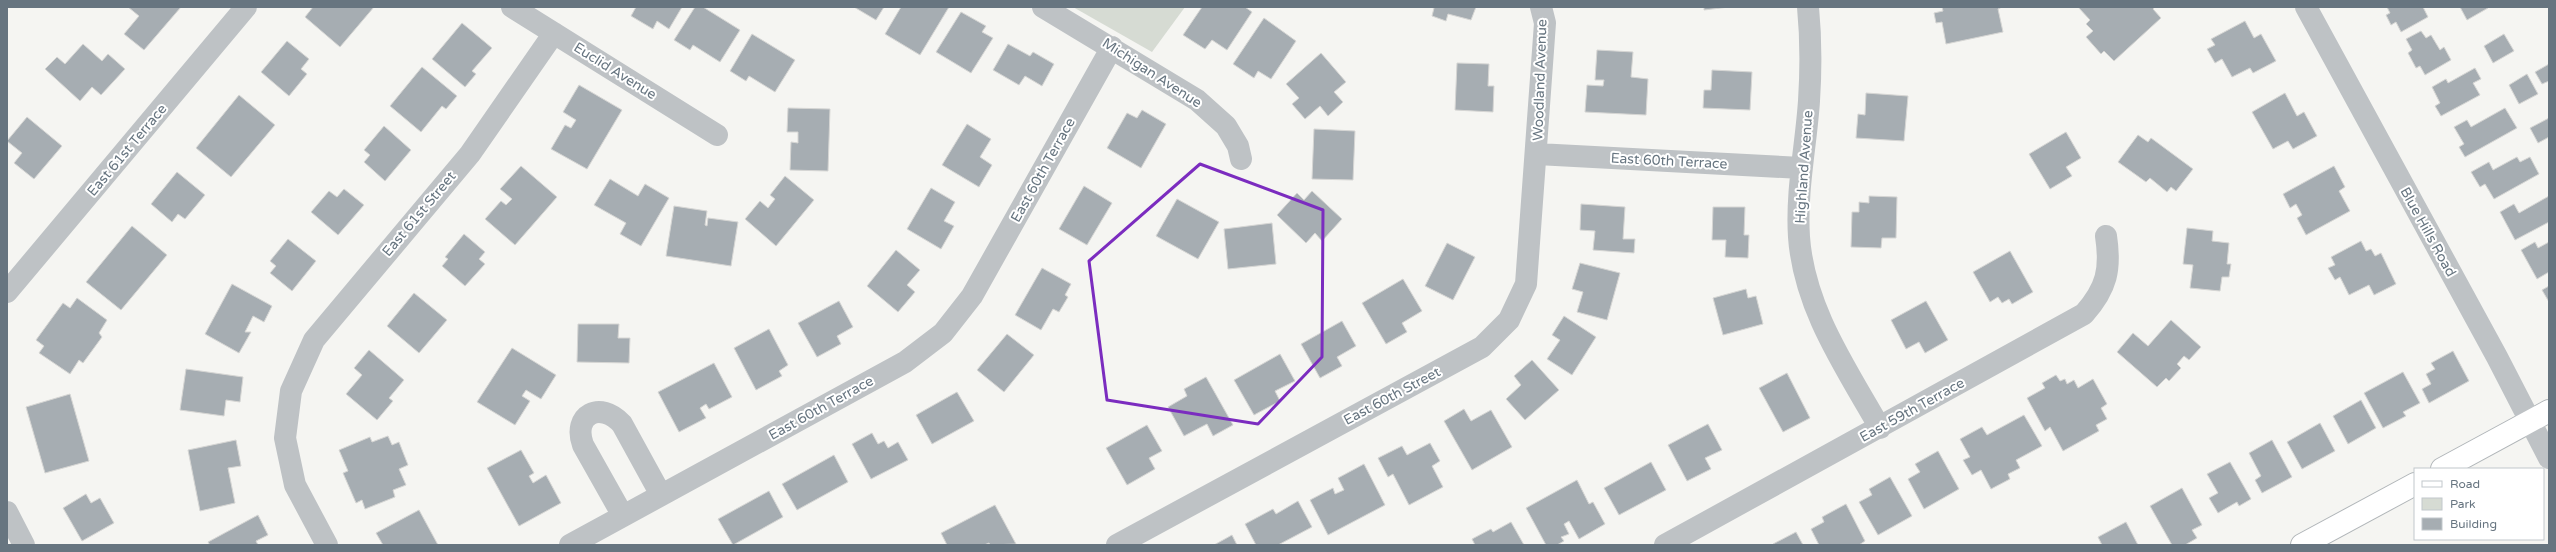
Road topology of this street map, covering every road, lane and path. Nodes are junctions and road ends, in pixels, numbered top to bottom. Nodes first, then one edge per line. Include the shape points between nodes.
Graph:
1 (246, 7) edge
2 (512, 7) edge
3 (1043, 7) edge
4 (1541, 7) edge
5 (1808, 7) edge
6 (2306, 7) edge
7 (554, 33) junction
8 (1112, 47) junction
9 (717, 135) dead end
10 (1537, 154) junction
11 (1241, 159) dead end
12 (1801, 168) junction
13 (2106, 236) dead end
14 (7, 292) edge
15 (2549, 411) edge
16 (2530, 421) junction
17 (1880, 428) junction
18 (2549, 458) edge
19 (2444, 468) edge
20 (2414, 485) edge
21 (661, 495) junction
22 (7, 512) edge
23 (623, 516) junction
24 (24, 545) edge
25 (327, 545) edge
26 (570, 545) edge
27 (1117, 545) edge
28 (1664, 545) edge
29 (2302, 545) edge

1 - 14 street, East 61st Terrace
2 - 7 street, Euclid Avenue
3 - 8 street, Michigan Avenue
4 - 10 street, Woodland Avenue via 1545,23
5 - 12 street, Highland Avenue via 1809,101
6 - 16 street, Blue Hills Road
7 - 9 street, Euclid Avenue
7 - 25 street, East 61st Street via 470,154 314,340 290,397 285,438 295,485
8 - 11 street, Michigan Avenue via 1197,100 1211,112 1226,126 1238,146
8 - 21 street, East 60th Terrace via 972,296 943,333 905,362
10 - 12 street, East 60th Terrace
10 - 27 street, East 60th Street via 1526,284 1509,320 1482,347
12 - 17 street, Highland Avenue via 1799,237 1811,295 1827,336
13 - 17 street, East 59th Terrace via 2109,259 2106,282 2096,301 2084,314
15 - 16 street
16 - 18 street, Blue Hills Road
16 - 19 street
17 - 28 street, East 59th Terrace
20 - 29 street
21 - 23 street, East 60th Terrace
21 - 23 street via 622,424 613,414 604,411 591,414 583,422 579,434
22 - 24 street
23 - 26 street

